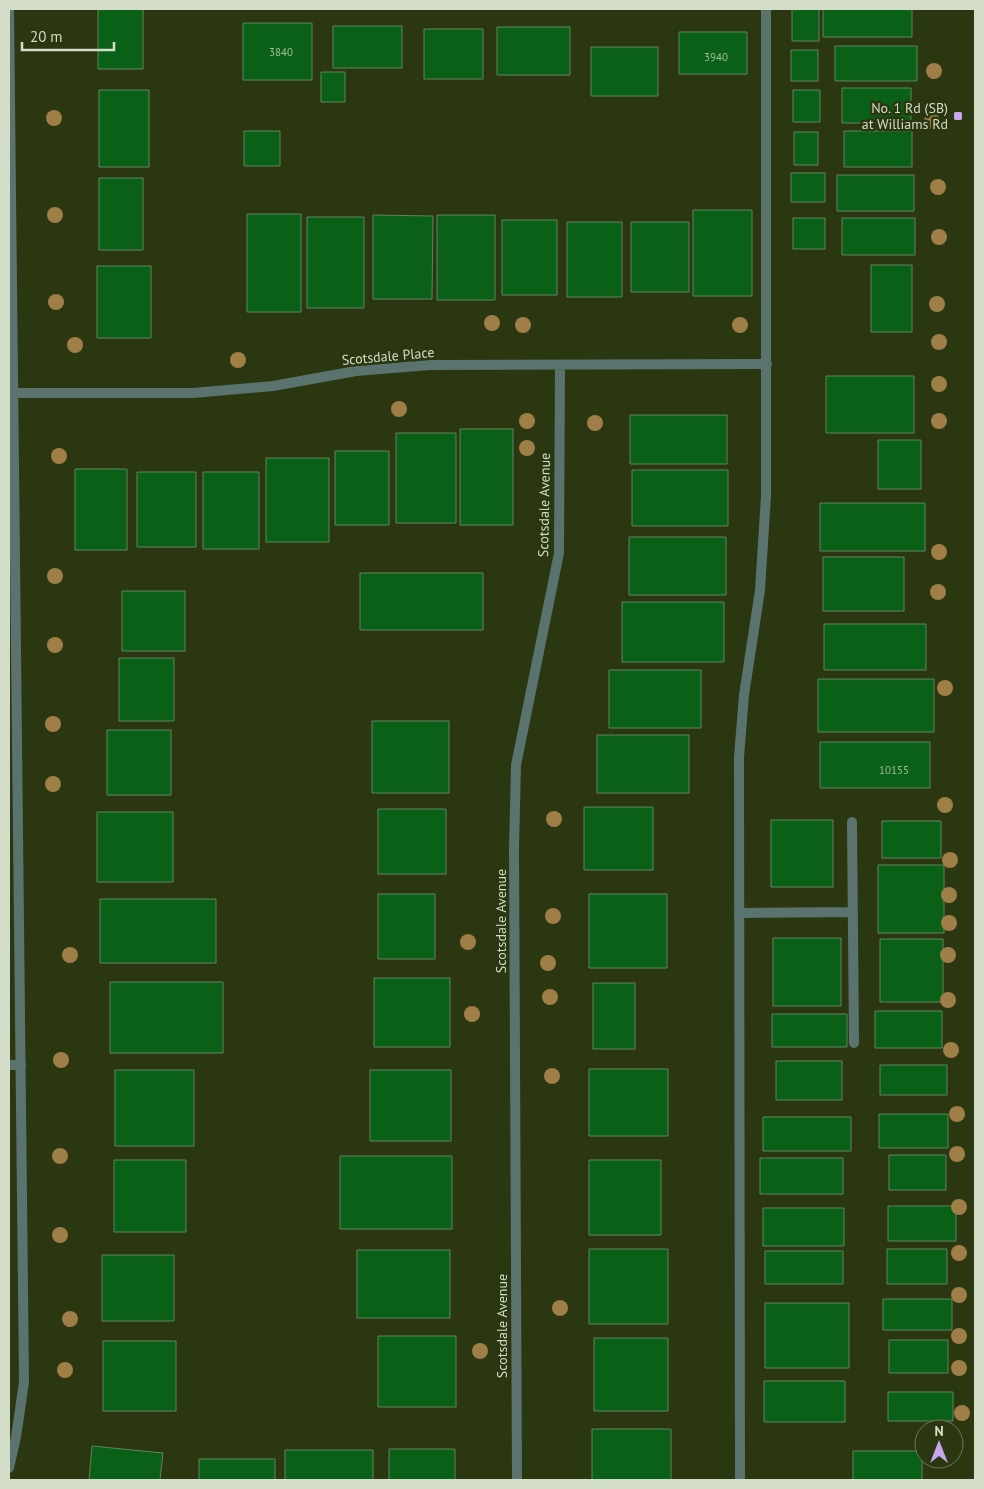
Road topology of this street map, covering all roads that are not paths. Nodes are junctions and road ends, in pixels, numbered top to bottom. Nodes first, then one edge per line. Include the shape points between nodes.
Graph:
1 (9, 9) edge
2 (766, 9) edge
3 (766, 364) junction
4 (560, 366) junction
5 (14, 393) junction
6 (12, 445) edge
7 (852, 822) dead end
8 (853, 912) junction
9 (739, 913) junction
10 (854, 1043) dead end
11 (9, 1065) edge
12 (21, 1065) junction
13 (9, 1468) edge
14 (517, 1480) edge
15 (740, 1480) edge

1 - 5 street
2 - 3 street
3 - 4 street, Scotsdale Place
3 - 9 street via 763,550 739,757
4 - 5 street, Scotsdale Place via 391,367 254,388 193,393
4 - 14 street, Scotsdale Avenue via 559,553 516,765
5 - 6 street
6 - 12 street
7 - 8 street
8 - 9 street
8 - 10 street
9 - 15 street
11 - 12 street
12 - 13 street via 24,1382

